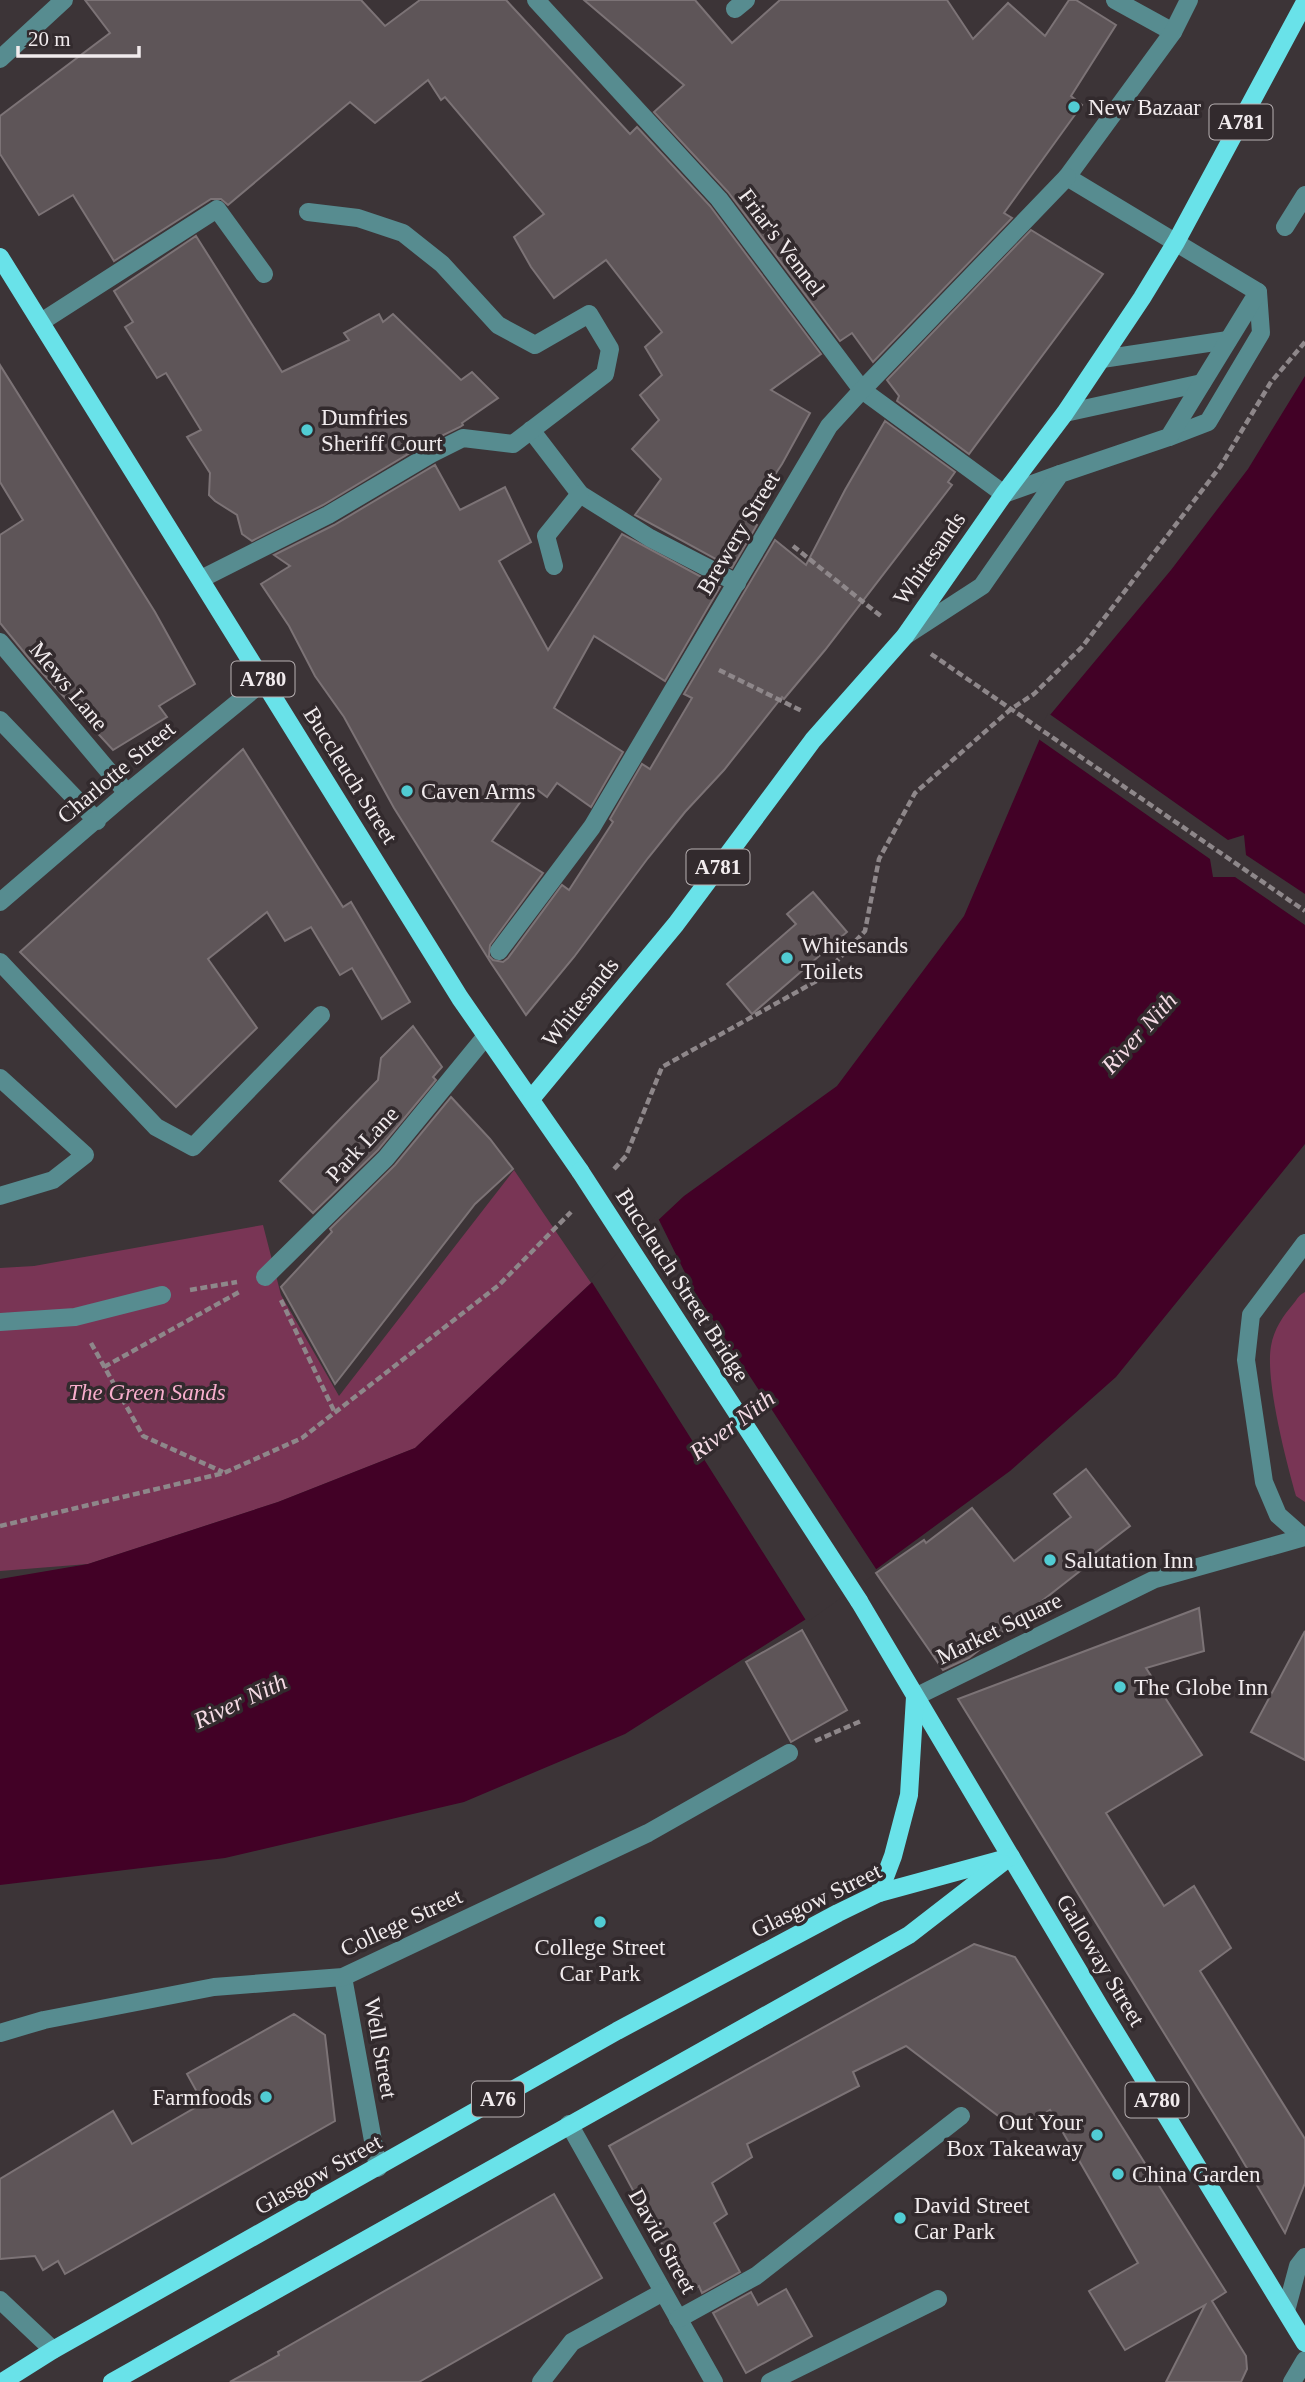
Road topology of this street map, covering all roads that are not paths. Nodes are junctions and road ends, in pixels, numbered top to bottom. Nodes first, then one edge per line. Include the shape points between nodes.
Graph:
1 (64, 0) edge
2 (536, 0) edge
3 (1115, 0) edge
4 (1189, 0) edge
5 (1305, 2) edge
6 (1174, 32) junction
7 (0, 59) edge
8 (1067, 177) junction
9 (1305, 195) edge
10 (308, 212) dead end
11 (1285, 227) dead end
12 (1176, 242) junction
13 (0, 257) edge
14 (264, 274) dead end
15 (1258, 292) junction
16 (41, 322) junction
17 (1228, 340) junction
18 (1102, 359) junction
19 (1202, 383) junction
20 (862, 390) junction
21 (1065, 413) junction
22 (531, 430) junction
23 (1169, 437) junction
24 (1060, 474) junction
25 (1004, 494) junction
26 (580, 495) junction
27 (554, 566) dead end
28 (201, 579) junction
29 (737, 583) junction
30 (905, 636) junction
31 (0, 642) edge
32 (264, 681) junction
33 (0, 720) edge
34 (127, 793) junction
35 (97, 821) junction
36 (0, 902) edge
37 (499, 951) dead end
38 (0, 962) edge
39 (321, 1015) dead end
40 (486, 1036) junction
41 (0, 1078) edge
42 (531, 1099) junction
43 (580, 1171) joint
44 (0, 1196) edge
45 (1305, 1243) edge
46 (267, 1275) road end
47 (162, 1295) road end
48 (0, 1322) edge
49 (1304, 1537) edge
50 (859, 1601) joint
51 (915, 1697) junction
52 (789, 1753) road end
53 (1011, 1857) junction
54 (879, 1893) junction
55 (343, 1977) junction
56 (0, 2033) edge
57 (961, 2116) dead end
58 (569, 2124) junction
59 (377, 2168) junction
60 (1305, 2257) edge
61 (663, 2292) junction
62 (938, 2299) dead end
63 (0, 2300) edge
64 (1286, 2311) junction
65 (678, 2319) junction
66 (1305, 2343) edge
67 (53, 2350) junction
68 (1305, 2360) edge
69 (706, 2378) edge
70 (2, 2382) edge
71 (112, 2382) edge
72 (541, 2382) edge
73 (770, 2382) edge
74 (1292, 2382) edge

1 - 7 street
2 - 20 street, Friar's Vennel via 719,199
3 - 6 street
4 - 6 street, Brewery Street
5 - 12 main road, Whitesands / A781
6 - 8 street, Brewery Street
8 - 12 street
8 - 20 street, Brewery Street
9 - 11 street
10 - 22 street via 358,218 403,233 442,264 498,325 535,345 589,314 610,349 605,374
12 - 15 street
12 - 18 main road, Whitesands / A781
13 - 16 main road, Buccleuch Street / A780
14 - 16 street via 217,209
15 - 17 street
15 - 23 street via 1261,333 1208,422
16 - 28 main road, Buccleuch Street / A780
17 - 18 street
17 - 19 street
18 - 21 main road, Whitesands / A781
19 - 21 street
19 - 23 street
20 - 25 street, Friar's Vennel
20 - 29 street, Brewery Street via 829,426
21 - 25 main road, Whitesands / A781
22 - 26 street
22 - 28 street via 513,444 463,438 328,515
23 - 24 street
24 - 25 street
24 - 30 street via 982,586
25 - 30 main road, Whitesands / A781
26 - 27 street via 546,536
26 - 29 street
28 - 32 main road, Buccleuch Street / A780
29 - 37 street, Brewery Street via 592,827
30 - 42 main road, Whitesands / A781 via 828,724 676,924
31 - 34 street, Mews Lane
32 - 34 street, Charlotte Street
32 - 40 main road, Buccleuch Street / A780
33 - 35 street
34 - 35 street, Charlotte Street
35 - 36 street, Charlotte Street
38 - 39 street via 156,1127 193,1147
40 - 42 main road, Buccleuch Street / A780
40 - 46 street, Park Lane via 386,1158
41 - 44 street via 85,1156 53,1180
42 - 43 main road, Buccleuch Street / A780
43 - 50 main road, Buccleuch Street Bridge / A780, bridge
45 - 49 street via 1251,1315 1246,1360 1264,1482 1278,1515
47 - 48 street via 75,1317
49 - 51 street, Market Square via 1155,1579
50 - 51 main road, Galloway Street / A780
51 - 53 main road, Galloway Street / A780
51 - 54 main road via 909,1795
52 - 55 street, College Street via 648,1833
53 - 54 main road, Glasgow Street / A76
53 - 58 main road, A76 via 909,1935
53 - 64 main road, Galloway Street / A780
54 - 59 main road, Glasgow Street / A76 via 617,2031
55 - 56 street, College Street via 214,1987
55 - 59 street, Well Street
57 - 65 street via 756,2276
58 - 61 street, David Street
58 - 71 main road, A76
59 - 67 main road, Glasgow Street / A76
60 - 64 street via 1298,2266
61 - 65 street, David Street
61 - 72 street via 572,2342
62 - 73 street
63 - 67 street
64 - 66 main road, Galloway Street / A780
65 - 69 street, David Street
67 - 70 main road, Glasgow Street / A76
68 - 74 street

